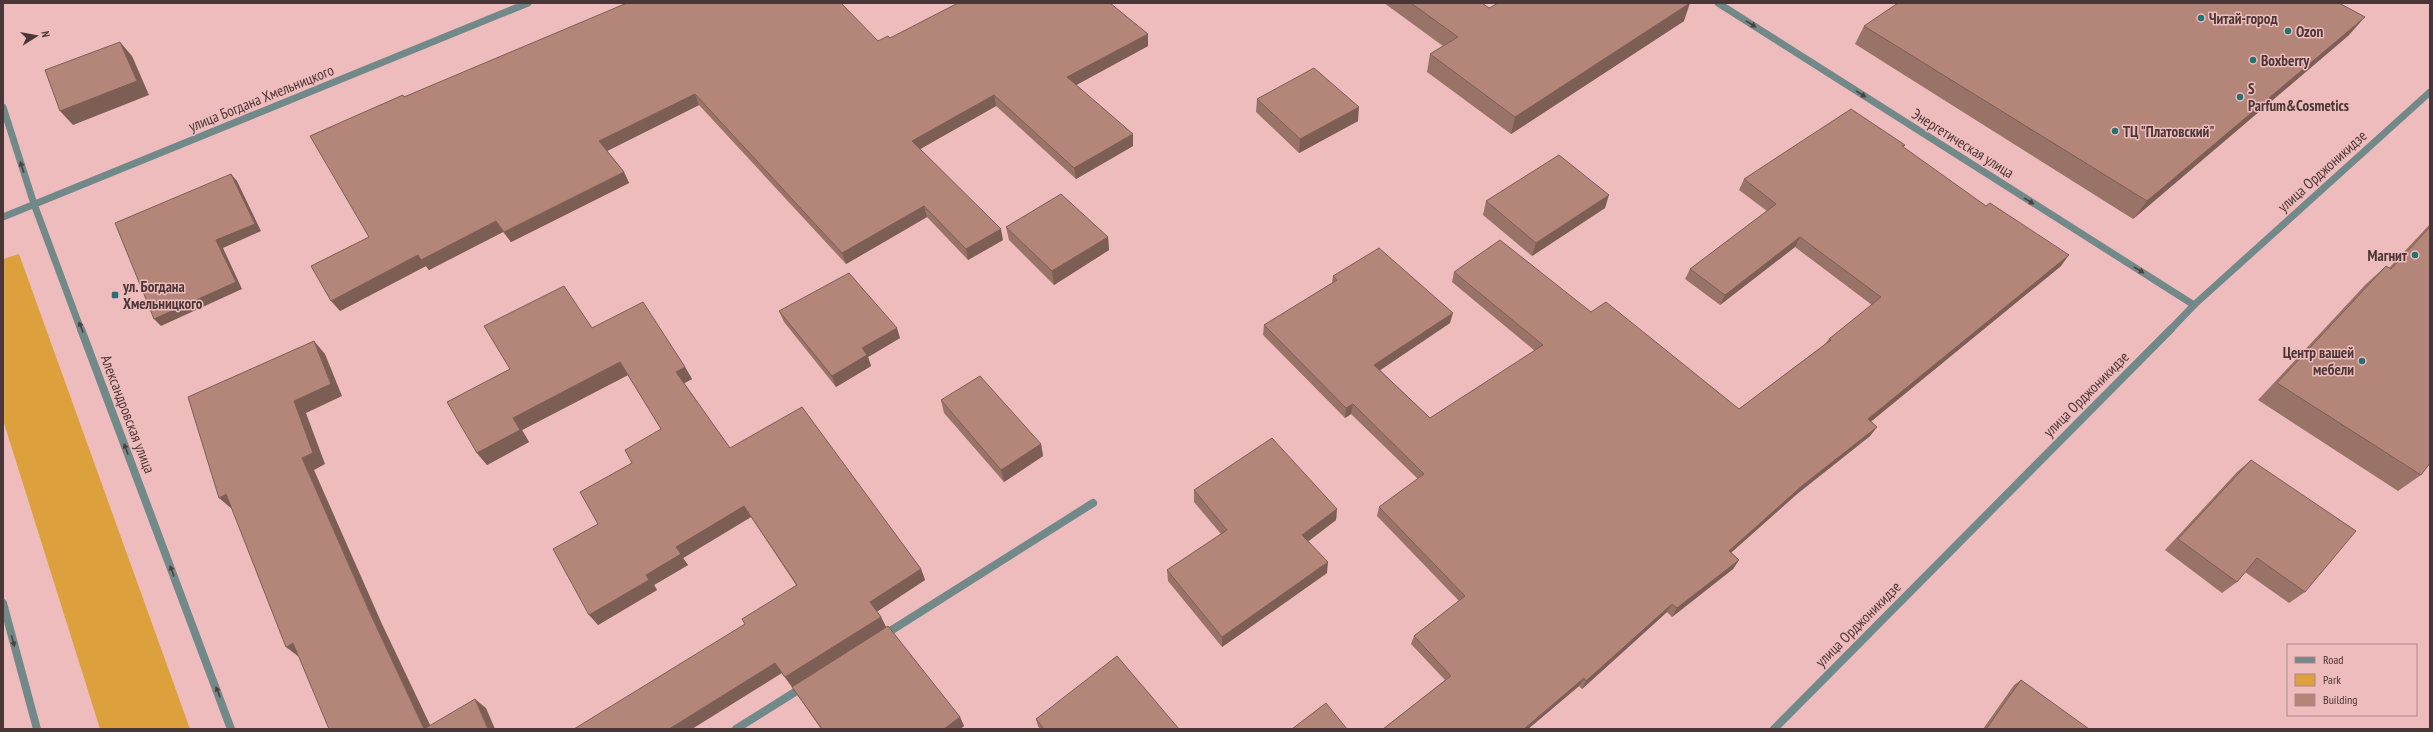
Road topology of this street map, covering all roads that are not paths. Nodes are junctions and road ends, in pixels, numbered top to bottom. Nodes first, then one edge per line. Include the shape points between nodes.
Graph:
1 (528, 3) edge
2 (1718, 3) edge
3 (2430, 92) edge
4 (3, 107) edge
5 (34, 204) junction
6 (3, 217) edge
7 (2194, 305) junction
8 (1092, 503) dead end
9 (3, 603) edge
10 (877, 639) edge
11 (810, 682) edge
12 (37, 729) edge
13 (231, 729) edge
14 (736, 729) edge
15 (1774, 729) edge

1 - 5 street, улица Богдана Хмельницкого
2 -> 7 street, Энергетическая улица
3 - 7 street, улица Орджоникидзе
5 -> 4 street, Александровская улица
5 - 6 street, улица Богдана Хмельницкого
13 -> 5 street, Александровская улица
7 - 15 street, улица Орджоникидзе
8 - 10 street
9 -> 12 street
11 - 14 street

